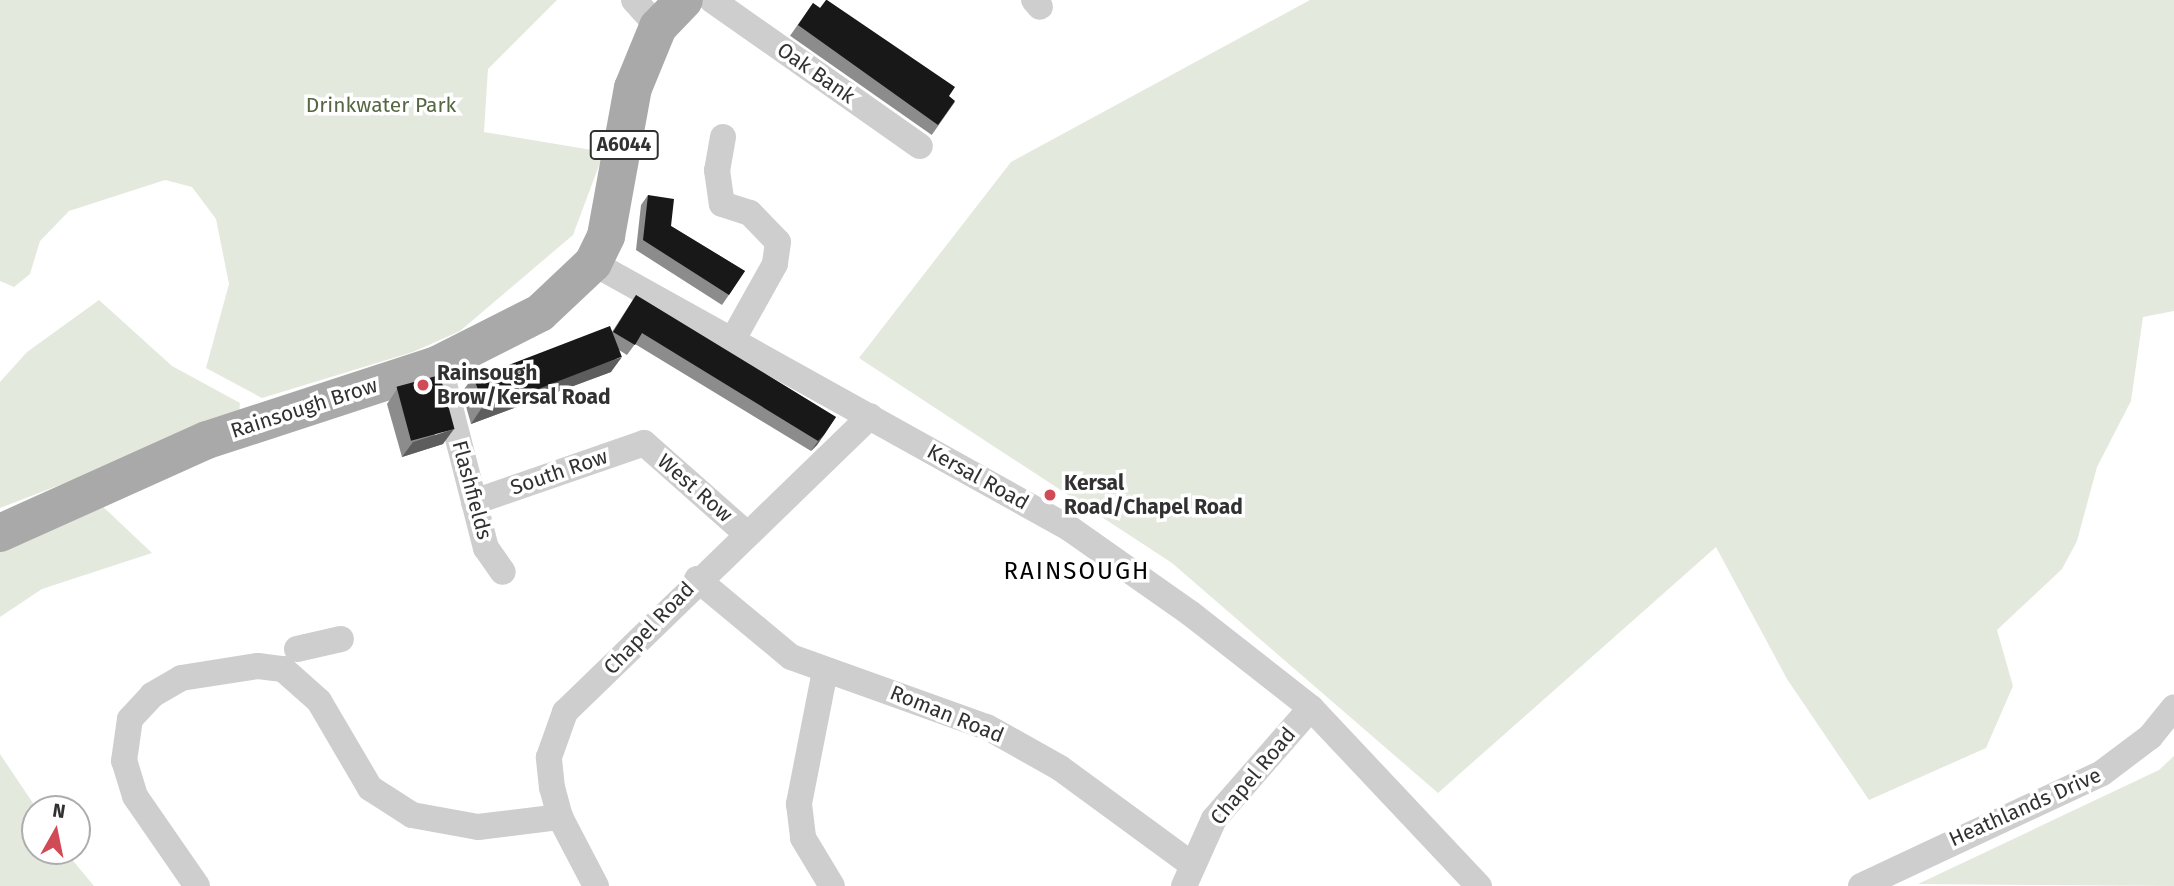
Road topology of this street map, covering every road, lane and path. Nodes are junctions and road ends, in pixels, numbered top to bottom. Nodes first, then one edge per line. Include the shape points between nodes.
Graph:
1 (684, 0) edge
2 (712, 0) edge
3 (646, 13) edge
4 (723, 136) dead end
5 (919, 146) dead end
6 (593, 263) junction
7 (732, 341) junction
8 (439, 364) junction
9 (870, 416) junction
10 (644, 443) joint
11 (474, 502) junction
12 (0, 533) edge
13 (747, 534) junction
14 (503, 572) dead end
15 (697, 579) junction
16 (341, 639) dead end
17 (297, 649) dead end
18 (825, 671) junction
19 (2174, 707) edge
20 (1311, 708) junction
21 (560, 817) junction
22 (1188, 875) edge
23 (197, 886) edge
24 (596, 886) edge
25 (832, 886) edge
26 (1479, 886) edge
27 (1861, 886) edge

1 - 3 main road, A6044
2 - 5 street, Oak Bank
3 - 6 main road, A6044 via 615,202
4 - 7 street via 717,170 722,204 750,213 778,242 775,264
6 - 7 street, Kersal Road
6 - 8 main road, Rainsough Brow via 523,325
7 - 9 street, Kersal Road
8 - 11 street, Flashfields
8 - 12 main road, Rainsough Brow via 207,440
9 - 13 street, Chapel Road
9 - 20 street, Kersal Road via 1069,528
10 - 11 street, South Row
10 - 13 street, West Row
11 - 14 street, Flashfields via 486,548
13 - 15 street, Chapel Road
15 - 18 street, Roman Road via 760,637
15 - 21 street, Chapel Road via 565,712 549,757
16 - 17 street
18 - 22 street, Roman Road via 987,727 1060,768
18 - 25 street via 799,804 803,838
19 - 27 street, Heathlands Drive via 2150,737 2102,773
20 - 22 street, Chapel Road via 1214,819
20 - 26 street, Kersal Road
21 - 23 street via 478,827 412,815 370,789 319,701 283,669 258,666 181,678 152,695 130,719 124,761 145,814
21 - 24 street, Chapel Road

